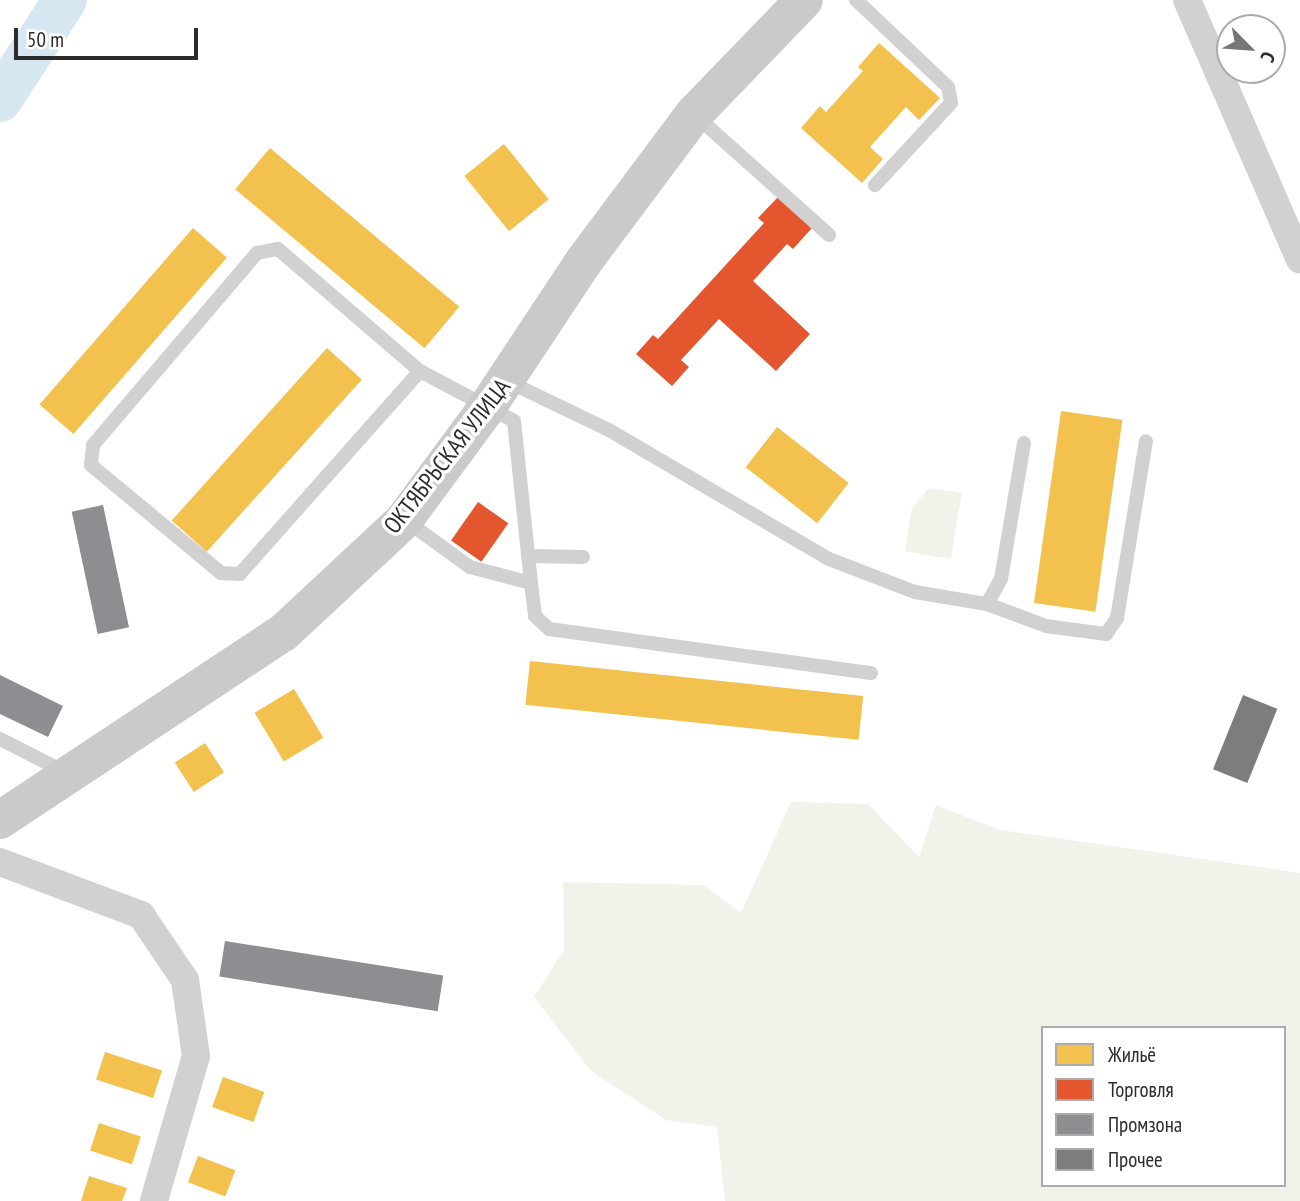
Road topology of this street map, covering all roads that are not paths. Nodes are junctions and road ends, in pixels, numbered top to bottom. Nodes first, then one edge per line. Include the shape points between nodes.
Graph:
1 (804, 0) edge
2 (856, 0) edge
3 (1188, 0) edge
4 (694, 114) junction
5 (875, 185) dead end
6 (829, 235) dead end
7 (1300, 260) edge
8 (420, 371) junction
9 (497, 393) junction
10 (1146, 441) dead end
11 (1024, 443) dead end
12 (404, 520) junction
13 (528, 556) junction
14 (583, 557) dead end
15 (531, 583) junction
16 (987, 604) junction
17 (871, 673) dead end
18 (0, 739) edge
19 (69, 774) junction
20 (0, 820) edge
21 (0, 862) edge
22 (154, 1201) edge

1 - 4 street, ОКТЯБРЬСКАЯ УЛИЦА
2 - 5 lane via 948,88 951,103
3 - 7 street
4 - 6 lane
4 - 9 street, ОКТЯБРЬСКАЯ УЛИЦА via 584,261
8 - 8 lane via 240,574 221,573 91,465 93,446 257,253 278,250
8 - 9 lane
9 - 12 street, ОКТЯБРЬСКАЯ УЛИЦА
9 - 13 lane via 514,421
9 - 16 lane via 609,430 829,559 915,592
10 - 16 lane via 1117,618 1106,634 1046,626
11 - 16 lane via 1001,579
12 - 15 lane via 470,567
12 - 19 street, ОКТЯБРЬСКАЯ УЛИЦА via 283,633
13 - 14 lane
13 - 15 lane
15 - 17 lane via 535,615 548,629
18 - 19 lane
19 - 20 street, ОКТЯБРЬСКАЯ УЛИЦА
21 - 22 street via 141,915 185,980 196,1056

